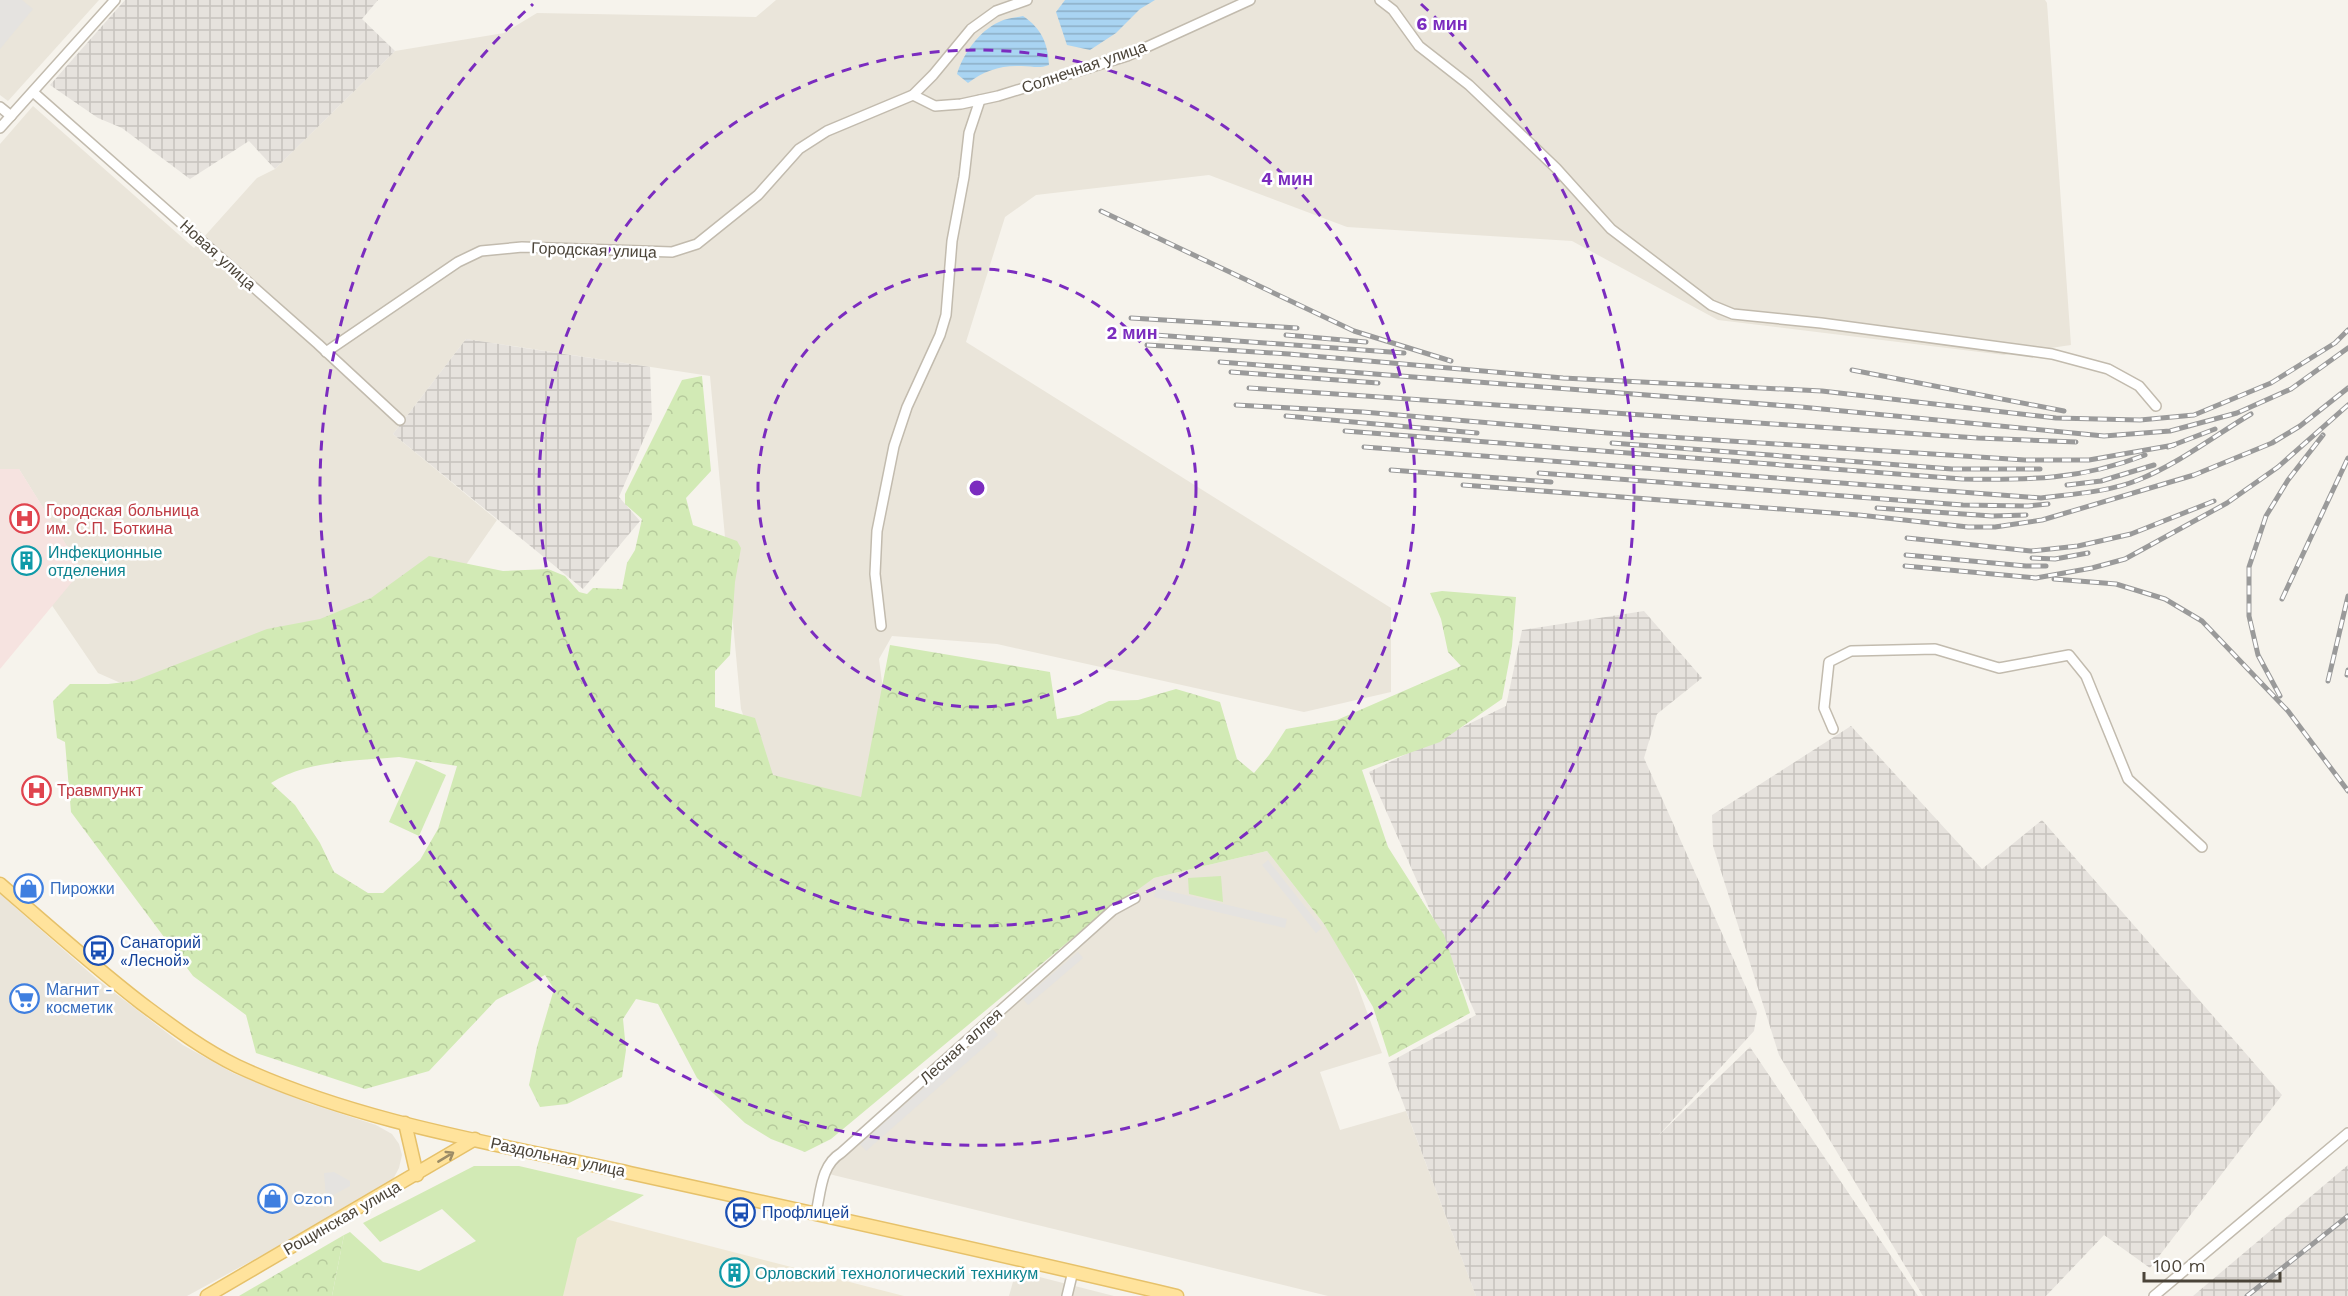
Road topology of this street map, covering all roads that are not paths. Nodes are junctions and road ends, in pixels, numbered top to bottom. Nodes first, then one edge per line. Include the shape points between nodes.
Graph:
1 (115, 0) edge
2 (1027, 0) edge
3 (1250, 0) edge
4 (1380, 0) edge
5 (33, 92) junction
6 (913, 95) junction
7 (980, 100) junction
8 (0, 107) edge
9 (11, 116) junction
10 (0, 128) edge
11 (326, 352) junction
12 (2156, 406) dead end
13 (400, 420) dead end
14 (882, 626) dead end
15 (1833, 729) dead end
16 (2202, 847) dead end
17 (0, 884) edge
18 (1135, 898) dead end
19 (405, 1123) junction
20 (2348, 1133) edge
21 (475, 1139) junction
22 (417, 1175) junction
23 (816, 1213) junction
24 (1073, 1271) junction
25 (207, 1296) edge
26 (1067, 1296) edge
27 (1177, 1296) edge
28 (2154, 1296) edge

1 - 5 street
2 - 6 street via 996,11 971,29
3 - 7 street, Солнечная улица via 1127,56
4 - 12 street via 1393,10 1419,46 1469,85 1556,168 1611,229 1711,305 1733,314 2052,354 2108,369 2139,386
5 - 9 street
5 - 11 street, Новая улица
6 - 7 street, Солнечная улица via 936,106
6 - 11 street, Городская улица via 827,131 799,149 758,195 697,244 672,252 562,247 481,251 458,262
7 - 14 street via 969,133 952,241 949,294 940,335 894,446 877,531
8 - 9 street
9 - 10 street
11 - 13 street, Новая улица
15 - 16 street via 1824,708 1830,662 1851,651 1935,649 1999,668 2069,655 2086,676 2128,779
17 - 19 main road, Раздольная улица via 113,982 189,1039 237,1065 328,1102
18 - 23 street, Лесная аллея via 1113,910 831,1159
19 - 21 main road, Раздольная улица
19 - 22 main road
20 - 28 street
22 -> 21 main road, Рощинская улица
21 - 23 main road, Раздольная улица
22 - 25 main road, Рощинская улица
23 - 24 main road, Раздольная улица
24 - 26 street
24 - 27 main road, Раздольная улица

